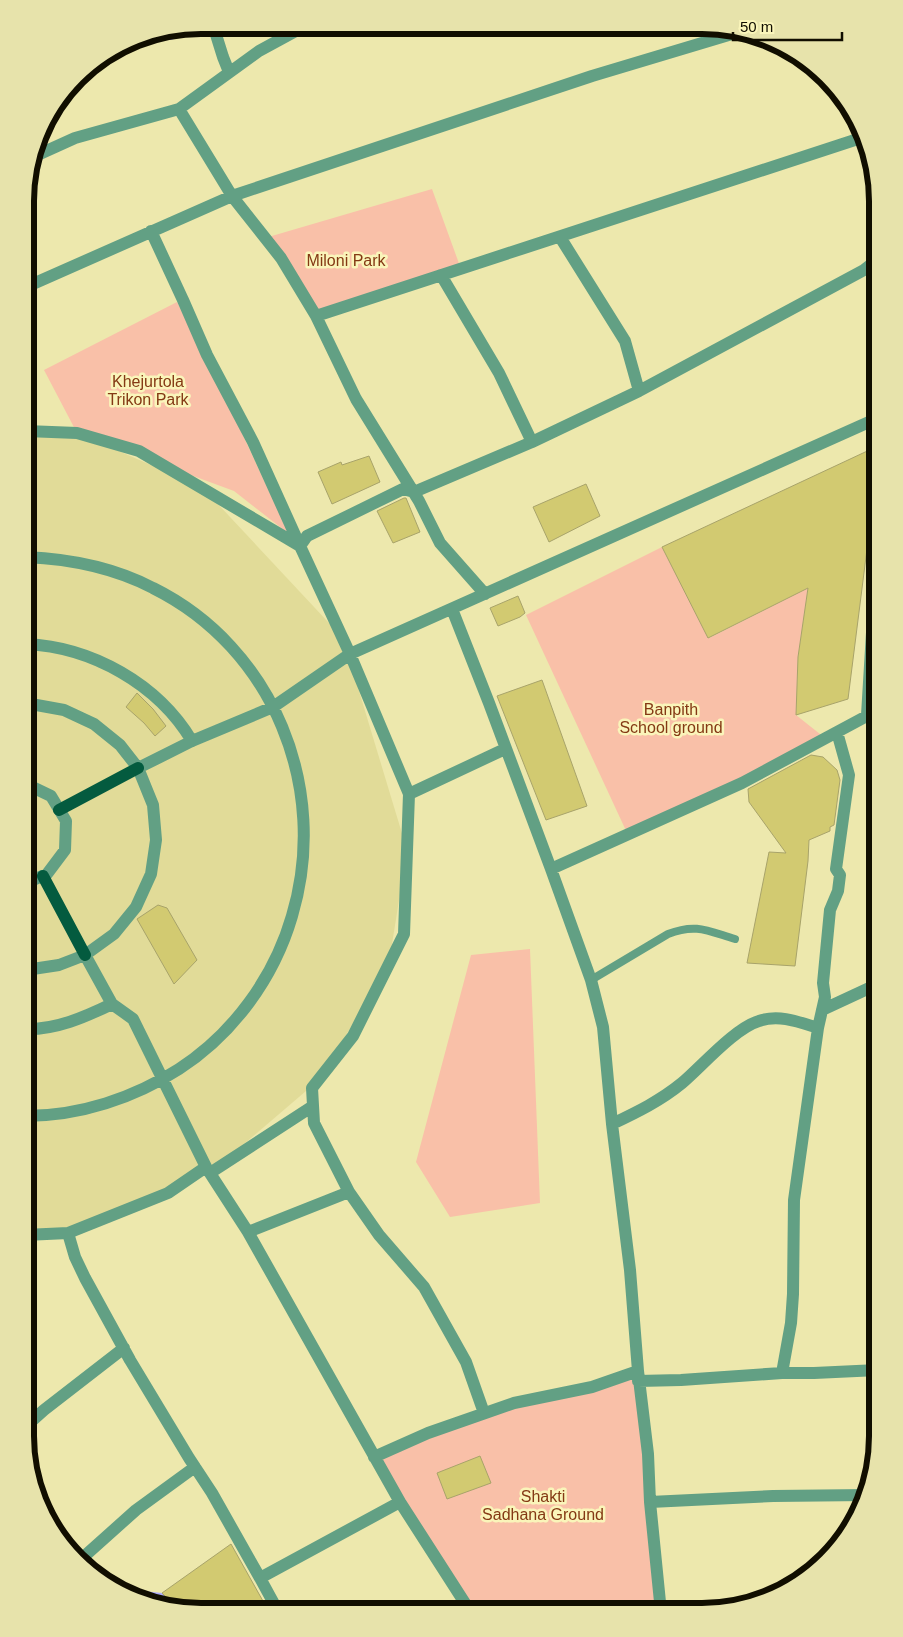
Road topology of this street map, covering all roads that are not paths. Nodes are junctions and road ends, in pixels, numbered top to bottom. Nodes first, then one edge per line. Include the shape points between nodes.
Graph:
1 (216, 34) edge
2 (290, 34) edge
3 (726, 36) edge
4 (229, 72) junction
5 (179, 109) junction
6 (857, 139) edge
7 (40, 154) edge
8 (232, 196) junction
9 (151, 232) junction
10 (560, 237) junction
11 (869, 266) edge
12 (441, 275) junction
13 (34, 283) edge
14 (316, 316) junction
15 (639, 391) junction
16 (869, 422) edge
17 (34, 431) edge
18 (532, 442) junction
19 (414, 492) junction
20 (300, 546) junction
21 (34, 558) edge
22 (485, 594) junction
23 (452, 609) junction
24 (34, 644) edge
25 (350, 654) junction
26 (34, 705) edge
27 (273, 707) junction
28 (869, 714) edge
29 (837, 732) junction
30 (192, 741) junction
31 (505, 749) junction
32 (138, 768) junction
33 (34, 788) edge
34 (409, 794) junction
35 (59, 810) junction
36 (551, 869) junction
37 (43, 876) junction
38 (34, 880) edge
39 (735, 939) dead end
40 (85, 955) junction
41 (34, 969) edge
42 (591, 980) junction
43 (869, 988) edge
44 (112, 1004) junction
45 (822, 1010) junction
46 (818, 1028) junction
47 (34, 1030) edge
48 (164, 1079) junction
49 (313, 1106) junction
50 (34, 1115) edge
51 (612, 1124) junction
52 (208, 1170) junction
53 (349, 1192) junction
54 (248, 1232) junction
55 (68, 1233) junction
56 (34, 1235) edge
57 (124, 1348) junction
58 (869, 1370) edge
59 (782, 1373) junction
60 (638, 1376) junction
61 (484, 1413) junction
62 (34, 1419) edge
63 (374, 1457) junction
64 (195, 1467) junction
65 (859, 1495) edge
66 (400, 1502) junction
67 (650, 1502) junction
68 (85, 1556) edge
69 (260, 1578) junction
70 (274, 1603) edge
71 (465, 1603) edge
72 (660, 1603) edge

1 - 4 street
2 - 4 street
3 - 8 street via 592,76
4 - 5 street
5 - 7 street via 75,138
5 - 8 street
6 - 10 street
8 - 9 street
8 - 14 street via 281,258
9 - 13 street
9 - 20 street
10 - 12 street
10 - 15 street via 625,341
11 - 15 street
12 - 14 street
12 - 18 street via 499,373
14 - 19 street via 356,399
15 - 18 street
16 - 22 street
17 - 20 street via 77,433 138,451
18 - 19 street
19 - 20 street via 403,489 308,536
19 - 22 street via 440,543
20 - 25 street
21 - 27 street via 90,564 123,574 184,606 235,650
22 - 23 street
23 - 25 street
23 - 31 street
24 - 30 street via 89,656 127,676 155,696
25 - 27 street
25 - 34 street
26 - 32 street via 64,710 94,724 120,745
27 - 30 street
27 - 48 street via 287,737 303,800 303,866 288,930 259,989 239,1016 216,1040
28 - 29 street
29 - 36 street via 742,783
29 - 45 street via 849,775 836,869 840,875 838,891 830,910
30 - 32 street
31 - 34 street
31 - 36 street
32 - 35 main road
32 - 40 street via 153,804 156,840 151,874 131,914 114,934
33 - 35 street via 51,796
34 - 49 street via 404,934 353,1036 312,1088
35 - 37 street via 66,821 65,850
36 - 42 street
37 - 38 street
37 - 40 main road
39 - 42 lane via 695,928 681,929
40 - 41 street via 59,965
40 - 44 street
42 - 51 street via 603,1027
43 - 45 street
44 - 47 street via 78,1020
44 - 48 street via 133,1019
45 - 46 street
46 - 51 street via 779,1017 745,1026 658,1101
46 - 59 street via 794,1200 791,1323
48 - 50 street via 102,1105 69,1113
48 - 52 street
49 - 52 street
49 - 53 street via 314,1123
51 - 60 street via 630,1270
52 - 54 street
52 - 55 street via 168,1193
53 - 54 street
53 - 61 street via 379,1235 424,1287 466,1362
54 - 63 street
55 - 56 street
55 - 57 street via 85,1278
57 - 62 street
57 - 64 street
58 - 59 street
59 - 60 street via 681,1380
60 - 61 street via 514,1403
60 - 67 street via 648,1454
61 - 63 street
63 - 66 street
64 - 68 street via 136,1510
64 - 69 street
65 - 67 street
66 - 69 street
66 - 71 street
67 - 72 street
69 - 70 street

